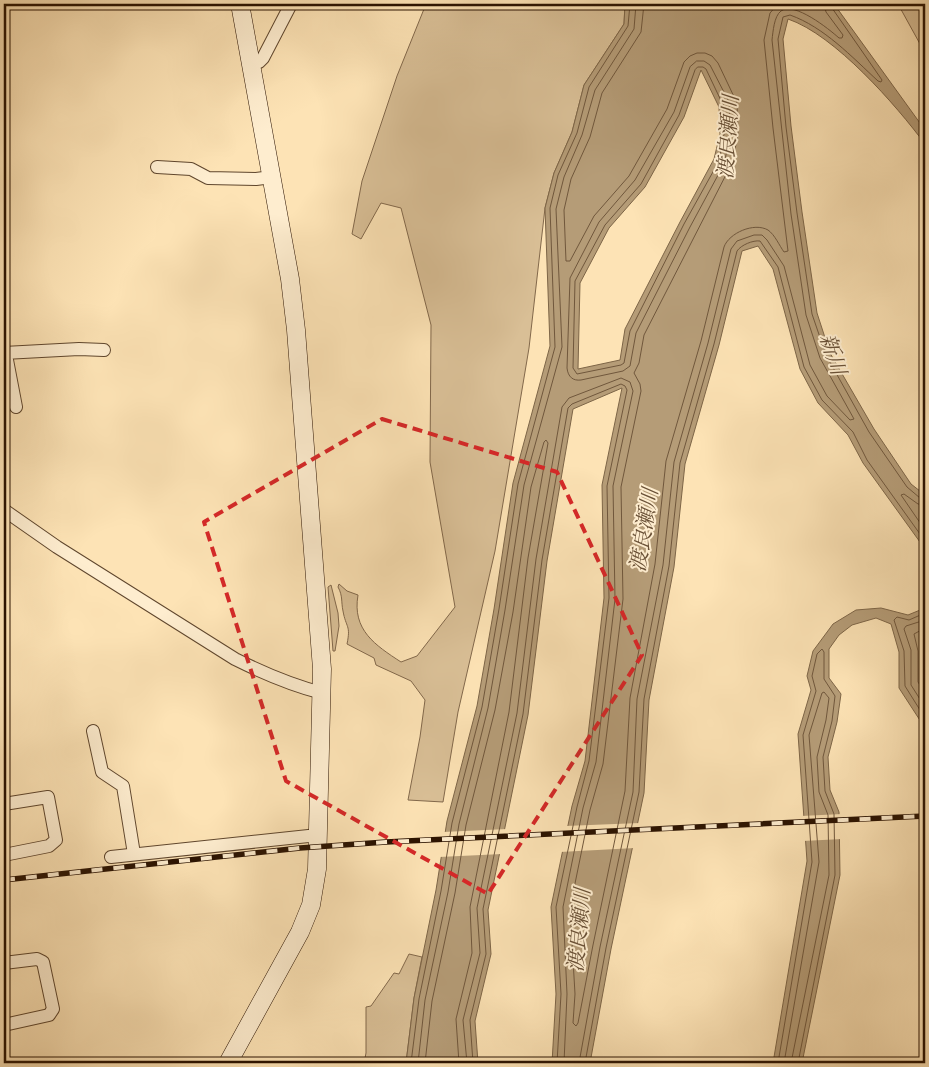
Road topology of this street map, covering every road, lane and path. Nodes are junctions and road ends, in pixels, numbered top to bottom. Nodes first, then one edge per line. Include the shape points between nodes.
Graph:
1 (240, 4) edge
2 (291, 4) edge
3 (251, 65) junction
4 (157, 166) dead end
5 (272, 177) junction
6 (104, 350) dead end
7 (4, 354) edge
8 (16, 407) dead end
9 (4, 510) edge
10 (322, 693) junction
11 (93, 731) dead end
12 (4, 804) edge
13 (318, 835) junction
14 (134, 854) junction
15 (4, 855) edge
16 (111, 857) dead end
17 (4, 963) edge
18 (4, 1025) edge
19 (228, 1063) edge

1 - 3 street
2 - 3 street via 263,58
3 - 5 street
4 - 5 street via 191,169 208,178
5 - 10 street via 294,316 321,643
6 - 7 street
7 - 8 street
9 - 10 street via 235,659
10 - 13 street
11 - 14 street via 102,772 123,786
12 - 15 street via 48,797 56,840 49,846
13 - 14 street
13 - 19 street via 314,892 306,918
14 - 16 street
17 - 18 street via 37,959 43,962 52,1009 49,1015

